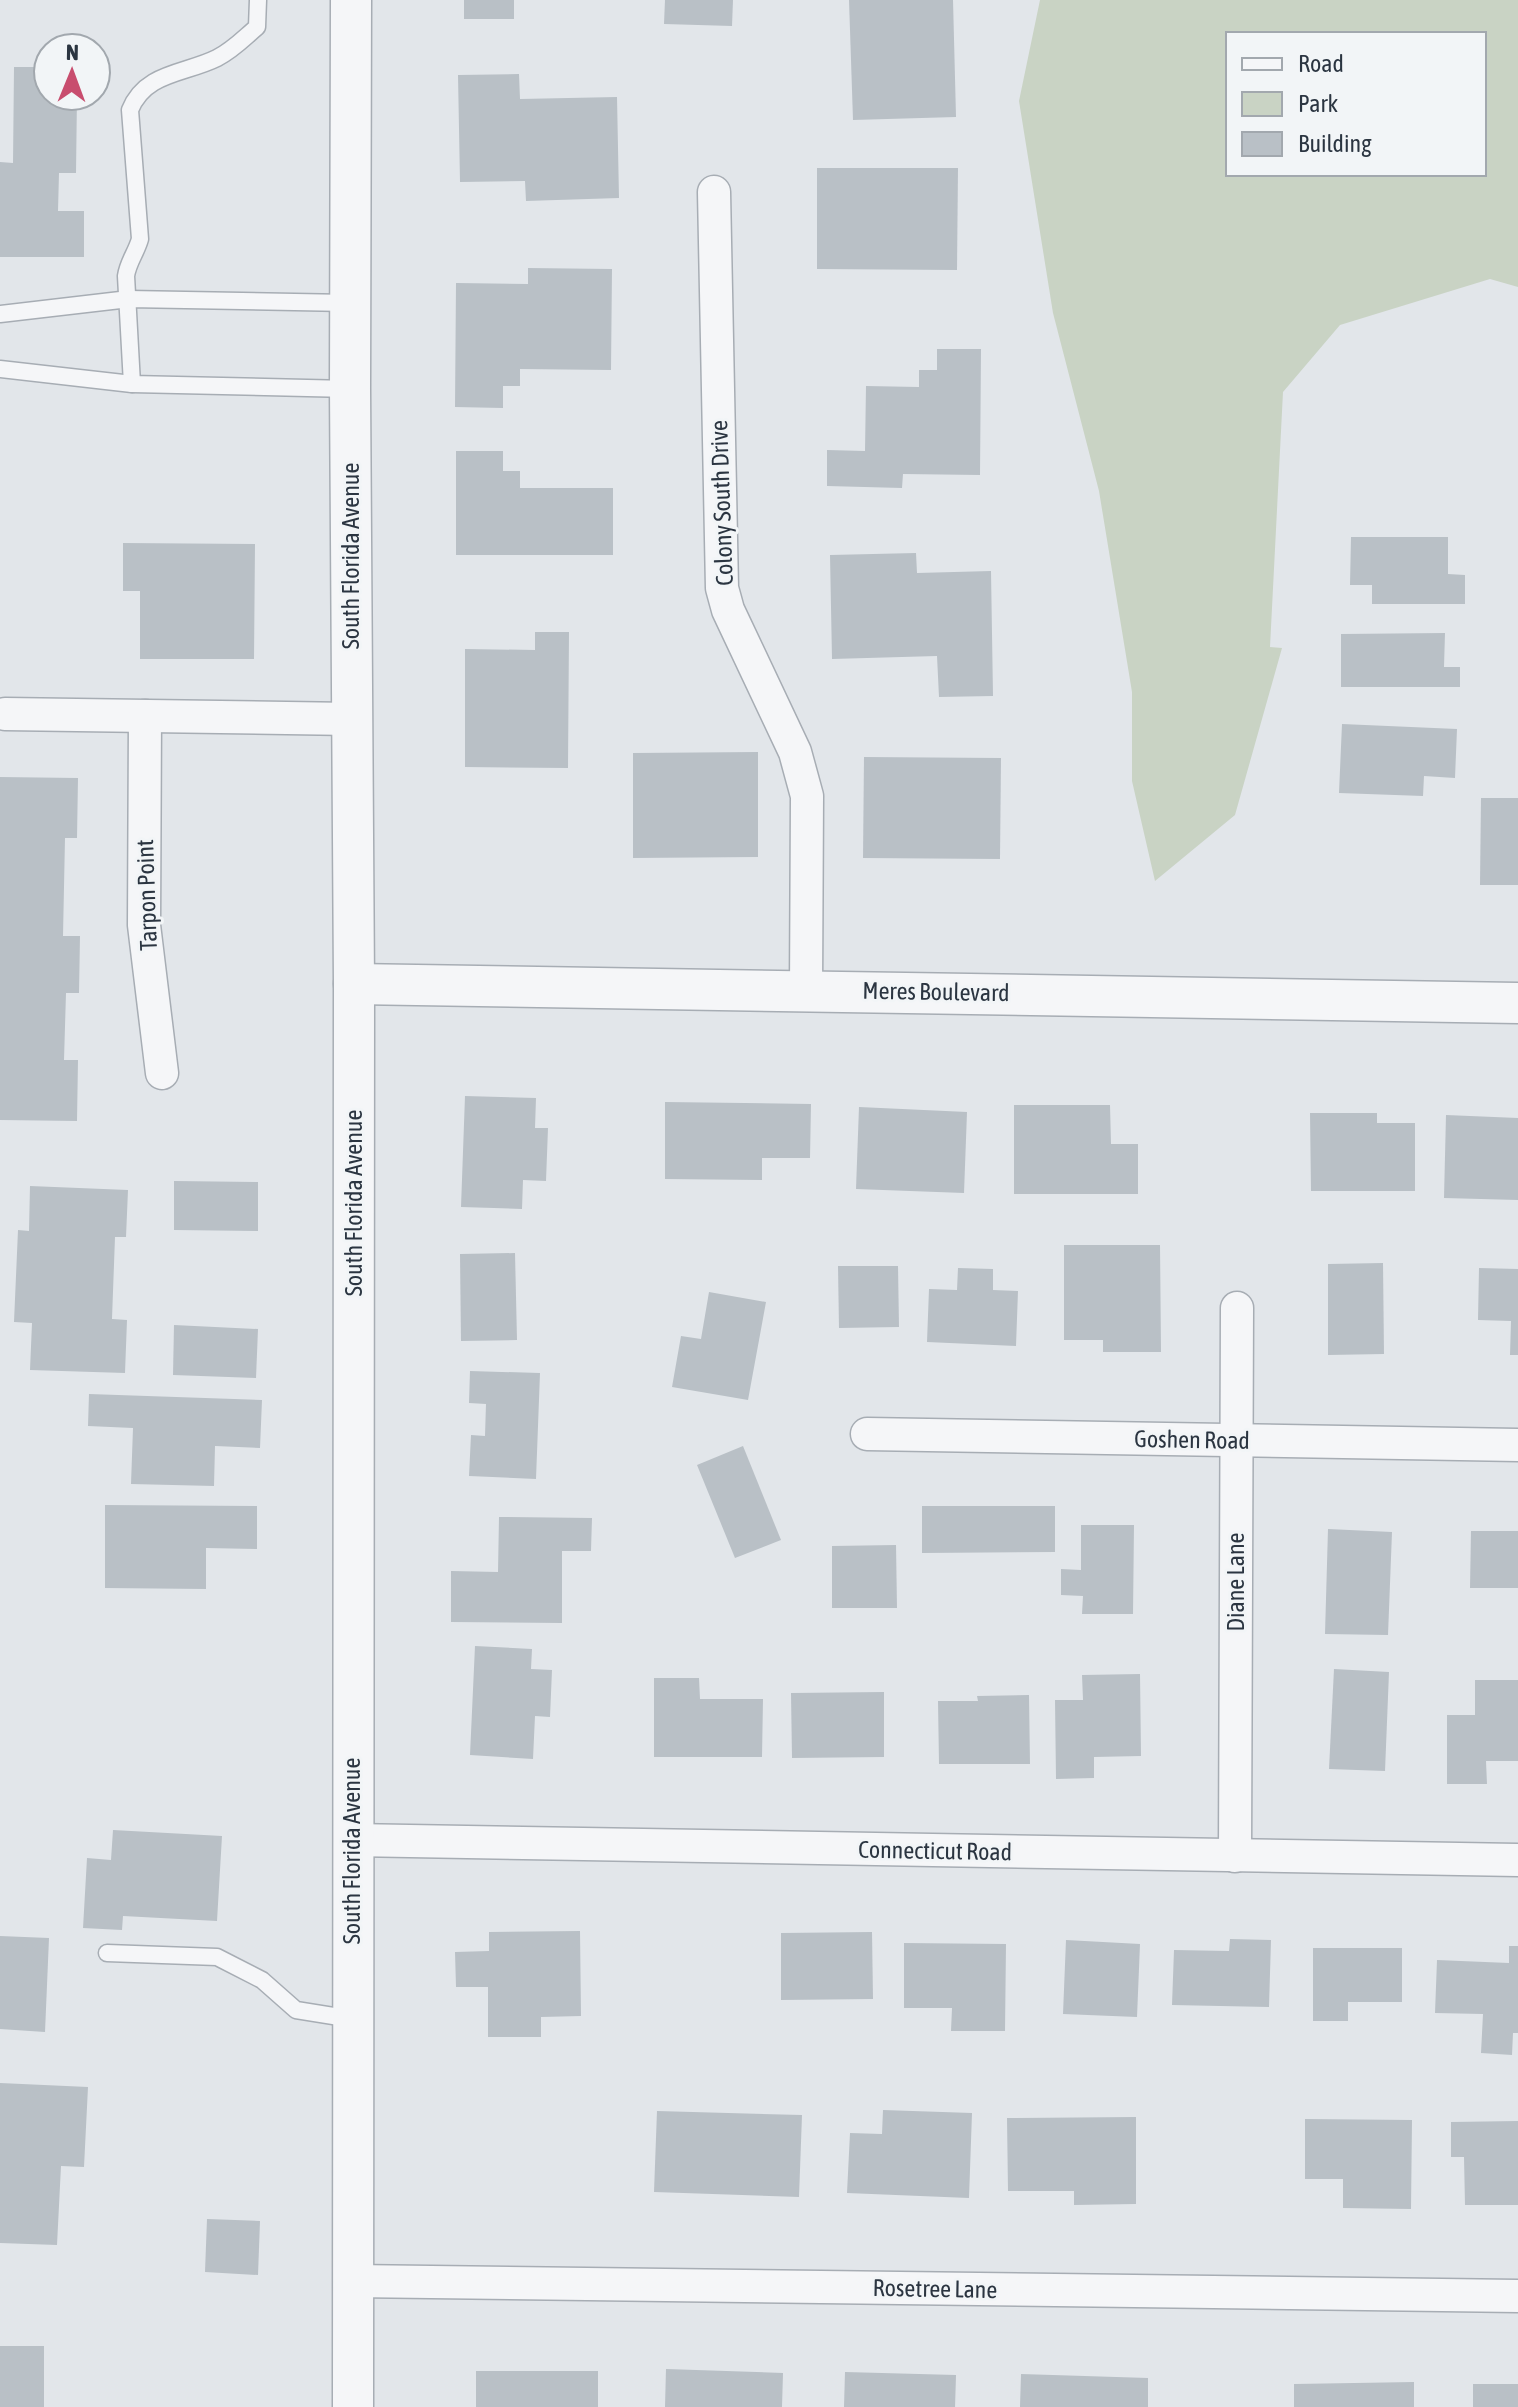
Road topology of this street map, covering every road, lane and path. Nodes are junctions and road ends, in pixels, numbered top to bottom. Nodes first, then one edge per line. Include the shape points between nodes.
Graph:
1 (258, 0) edge
2 (351, 0) edge
3 (714, 192) dead end
4 (129, 299) junction
5 (351, 304) junction
6 (0, 314) edge
7 (0, 369) edge
8 (132, 384) junction
9 (350, 389) junction
10 (5, 714) dead end
11 (145, 716) junction
12 (352, 719) junction
13 (354, 984) junction
14 (806, 990) junction
15 (1518, 1003) edge
16 (162, 1073) dead end
17 (1237, 1308) dead end
18 (867, 1434) dead end
19 (1236, 1441) junction
20 (1518, 1445) edge
21 (352, 1840) junction
22 (1235, 1856) junction
23 (1518, 1860) edge
24 (107, 1953) dead end
25 (352, 2019) junction
26 (352, 2281) junction
27 (1518, 2296) edge
28 (353, 2407) edge

1 - 4 lane via 257,27 235,47 148,83 136,94 130,110 140,239 128,261
2 - 5 street, South Florida Avenue
3 - 14 street, Colony South Drive via 722,588 795,752 807,796
4 - 5 lane
4 - 6 lane
4 - 8 lane
5 - 9 street, South Florida Avenue
7 - 8 lane
8 - 9 lane
9 - 12 street, South Florida Avenue
10 - 11 street
11 - 12 street
11 - 16 street, Tarpon Point via 144,925
12 - 13 street, South Florida Avenue
13 - 14 street, Meres Boulevard
13 - 21 street, South Florida Avenue
14 - 15 street, Meres Boulevard
17 - 19 street, Diane Lane
18 - 19 street, Goshen Road
19 - 20 street, Goshen Road
19 - 22 street, Diane Lane
21 - 22 street, Connecticut Road
21 - 25 street, South Florida Avenue
22 - 23 street, Connecticut Road
24 - 25 lane via 217,1957 262,1980 296,2010
25 - 26 street, South Florida Avenue
26 - 27 street, Rosetree Lane
26 - 28 street, South Florida Avenue

